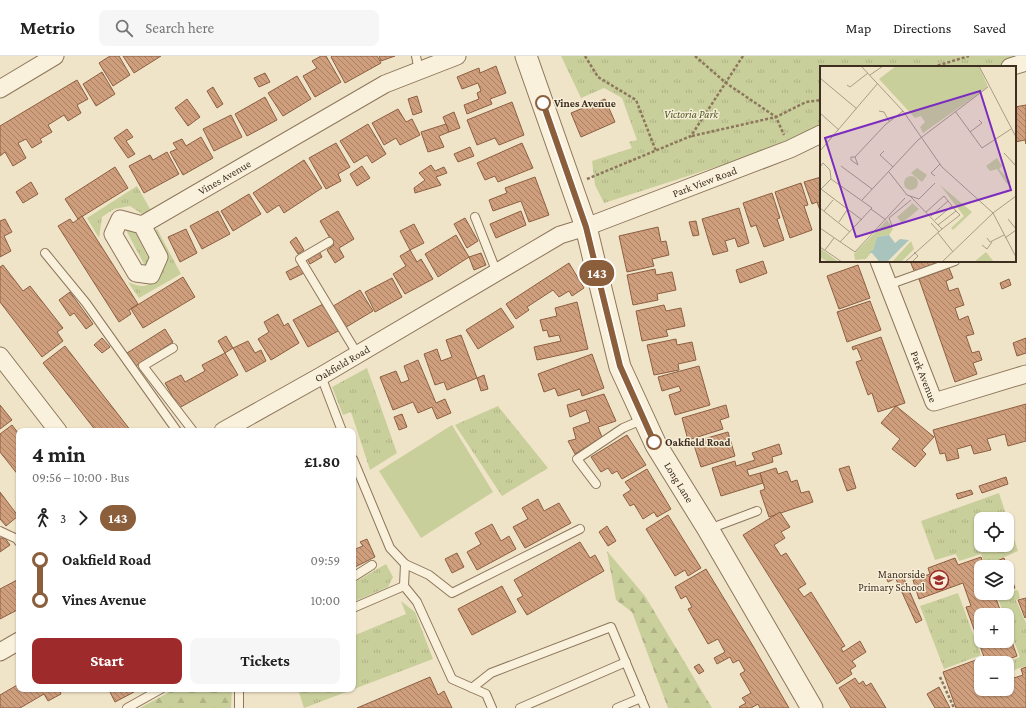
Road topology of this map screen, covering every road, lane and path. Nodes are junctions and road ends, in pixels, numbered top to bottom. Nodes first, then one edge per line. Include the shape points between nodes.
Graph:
1 (56, 56) edge
2 (457, 56) edge
3 (526, 56) edge
4 (585, 56) edge
5 (694, 56) edge
6 (743, 56) edge
7 (969, 56) edge
8 (1026, 62) edge
9 (417, 63) edge
10 (936, 66) edge
11 (1013, 66) edge
12 (726, 83) junction
13 (0, 89) edge
14 (820, 100) edge
15 (776, 117) junction
16 (820, 134) edge
17 (691, 136) junction
18 (790, 149) junction
19 (656, 151) junction
20 (572, 185) junction
21 (475, 217) dead end
22 (142, 225) dead end
23 (586, 227) junction
24 (329, 242) dead end
25 (45, 253) dead end
26 (879, 262) edge
27 (952, 262) edge
28 (497, 272) junction
29 (888, 285) junction
30 (173, 348) dead end
31 (358, 355) junction
32 (0, 356) edge
33 (1026, 374) edge
34 (321, 376) junction
35 (644, 419) junction
36 (56, 428) edge
37 (176, 428) edge
38 (191, 428) edge
39 (228, 428) edge
40 (341, 428) edge
41 (356, 466) edge
42 (596, 484) dead end
43 (757, 511) dead end
44 (580, 529) dead end
45 (708, 530) junction
46 (0, 531) edge
47 (16, 539) edge
48 (405, 564) junction
49 (372, 565) dead end
50 (356, 575) edge
51 (404, 586) junction
52 (356, 607) edge
53 (16, 643) edge
54 (0, 652) edge
55 (626, 662) junction
56 (940, 677) dead end
57 (472, 688) junction
58 (156, 692) edge
59 (239, 692) edge
60 (641, 698) junction
61 (127, 708) edge
62 (239, 708) edge
63 (492, 708) edge
64 (520, 708) edge
65 (617, 708) edge
66 (645, 708) edge
67 (812, 708) edge
68 (954, 708) edge

1 - 13 street
2 - 9 street, Vines Avenue
3 - 20 street, Long Lane
4 - 19 path via 598,77 636,100
5 - 12 path
6 - 12 path
7 - 10 path
8 - 11 street
9 - 22 street, Vines Avenue
12 - 15 path
12 - 17 path
14 - 15 path via 806,102
15 - 17 path
15 - 18 path
16 - 18 street, Park View Road
17 - 19 path
18 - 23 street, Park View Road
19 - 20 path
20 - 23 street, Long Lane
21 - 28 lane
23 - 28 street, Oakfield Road via 560,235
23 - 35 street, Long Lane via 620,366
24 - 31 lane via 300,259
25 - 37 lane via 86,304
26 - 29 street, Park Avenue
27 - 29 lane
28 - 31 street, Oakfield Road
29 - 33 street, Park Avenue via 934,402
30 - 38 lane via 143,366
31 - 34 street, Oakfield Road
32 - 36 street
34 - 39 street, Oakfield Road
34 - 40 lane
35 - 42 lane via 623,428 577,459
35 - 45 street, Long Lane via 656,445
41 - 48 lane via 390,548
43 - 45 lane
44 - 48 lane via 452,593 429,575
45 - 67 street, Long Lane
46 - 47 lane
48 - 51 lane
49 - 50 lane
51 - 52 lane
51 - 57 lane via 417,602 452,679
53 - 54 street
55 - 57 lane via 611,627 491,673
55 - 60 lane
55 - 64 lane
56 - 68 path
57 - 63 lane via 486,694
58 - 61 lane
59 - 62 lane
60 - 65 lane
60 - 66 lane

